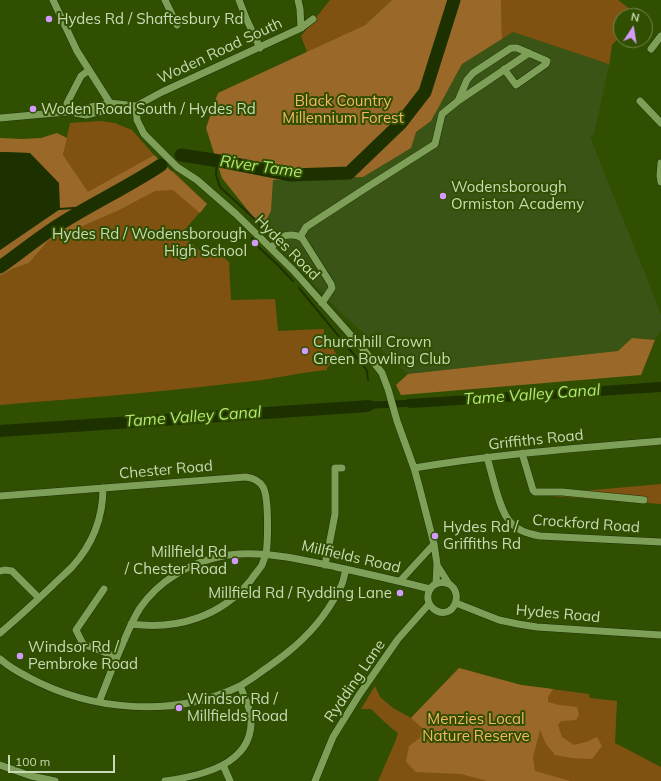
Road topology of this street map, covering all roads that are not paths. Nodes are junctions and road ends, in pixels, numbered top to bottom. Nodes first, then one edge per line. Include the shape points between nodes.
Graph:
1 (53, 0) edge
2 (164, 0) edge
3 (239, 0) edge
4 (298, 0) edge
5 (314, 19) dead end
6 (177, 25) dead end
7 (301, 28) junction
8 (661, 36) edge
9 (260, 48) junction
10 (651, 50) dead end
11 (529, 53) junction
12 (504, 69) junction
13 (89, 70) junction
14 (458, 101) junction
15 (640, 101) dead end
16 (110, 103) junction
17 (136, 106) junction
18 (67, 112) junction
19 (0, 118) edge
20 (661, 124) edge
21 (661, 162) edge
22 (661, 182) edge
23 (300, 237) junction
24 (272, 248) junction
25 (322, 303) junction
26 (661, 441) edge
27 (522, 453) junction
28 (487, 457) junction
29 (342, 468) dead end
30 (414, 468) junction
31 (103, 488) junction
32 (0, 496) edge
33 (644, 500) dead end
34 (661, 542) edge
35 (434, 544) junction
36 (266, 554) junction
37 (325, 564) junction
38 (437, 564) junction
39 (346, 569) junction
40 (0, 571) edge
41 (400, 581) junction
42 (436, 584) junction
43 (449, 584) junction
44 (430, 589) junction
45 (104, 590) dead end
46 (40, 598) junction
47 (456, 603) junction
48 (429, 604) junction
49 (131, 624) junction
50 (0, 633) edge
51 (661, 634) edge
52 (116, 657) junction
53 (0, 659) edge
54 (240, 686) junction
55 (99, 702) junction
56 (0, 765) edge
57 (223, 765) junction
58 (55, 781) edge
59 (165, 781) edge
60 (230, 781) edge
61 (315, 781) edge

1 - 13 street
2 - 6 street
3 - 9 street
4 - 7 street
5 - 7 street, Woden Road South
7 - 9 street, Woden Road South
8 - 10 street
9 - 17 street, Woden Road South
11 - 12 street
11 - 12 street via 546,60 546,64 516,85
11 - 14 street via 512,48 473,73
12 - 14 street
13 - 16 street
13 - 18 street via 81,76 67,103
14 - 23 street via 442,114 435,144 306,227
15 - 20 street
16 - 17 street
16 - 18 street
17 - 24 street, Hydes Road via 137,120 144,134 177,167 197,180
18 - 19 street
21 - 22 street
23 - 24 street via 290,235 281,238
23 - 25 street via 331,284 332,288
24 - 25 street, Hydes Road
25 - 30 street, Hydes Road via 382,373
26 - 27 street, Griffiths Road
27 - 28 street, Griffiths Road
27 - 33 street via 535,492
28 - 30 street, Griffiths Road
28 - 34 street, Crockford Road via 501,508 509,521 523,532 540,536
29 - 37 street via 335,468 334,514
30 - 35 street, Hydes Road
31 - 32 street, Chester Road
31 - 36 street, Chester Road via 253,478 259,482 265,493
31 - 46 street via 100,518 87,548 72,567
35 - 38 street, Hydes Road
35 - 41 street
36 - 37 street, Millfields Road
36 - 49 street, Millfields Road via 232,554 210,558 190,566 154,591
36 - 49 street via 260,568 246,586 212,612 169,625
37 - 39 street, Millfields Road
38 - 42 street, Hydes Road
38 - 43 street, Hydes Road
39 - 41 street, Millfields Road
39 - 54 street via 343,582 332,603 306,636
40 - 46 street via 12,572
41 - 44 street, Millfields Road
42 - 43 street
42 - 44 street
43 - 47 street, Hydes Road via 456,593
44 - 48 street
45 - 52 street via 76,630 82,644
46 - 50 street
47 - 48 street via 451,610 445,612 437,611
47 - 51 street, Hydes Road via 499,620 536,627
48 - 61 street, Rydding Lane via 398,639 359,695 333,737
49 - 52 street, Millfields Road
52 - 55 street, Millfields Road
53 - 55 street via 39,683 67,694
54 - 55 street via 213,696 172,705 130,706
54 - 57 street via 249,711 250,731 246,744 239,754
56 - 58 street
57 - 59 street via 188,778
57 - 60 street

